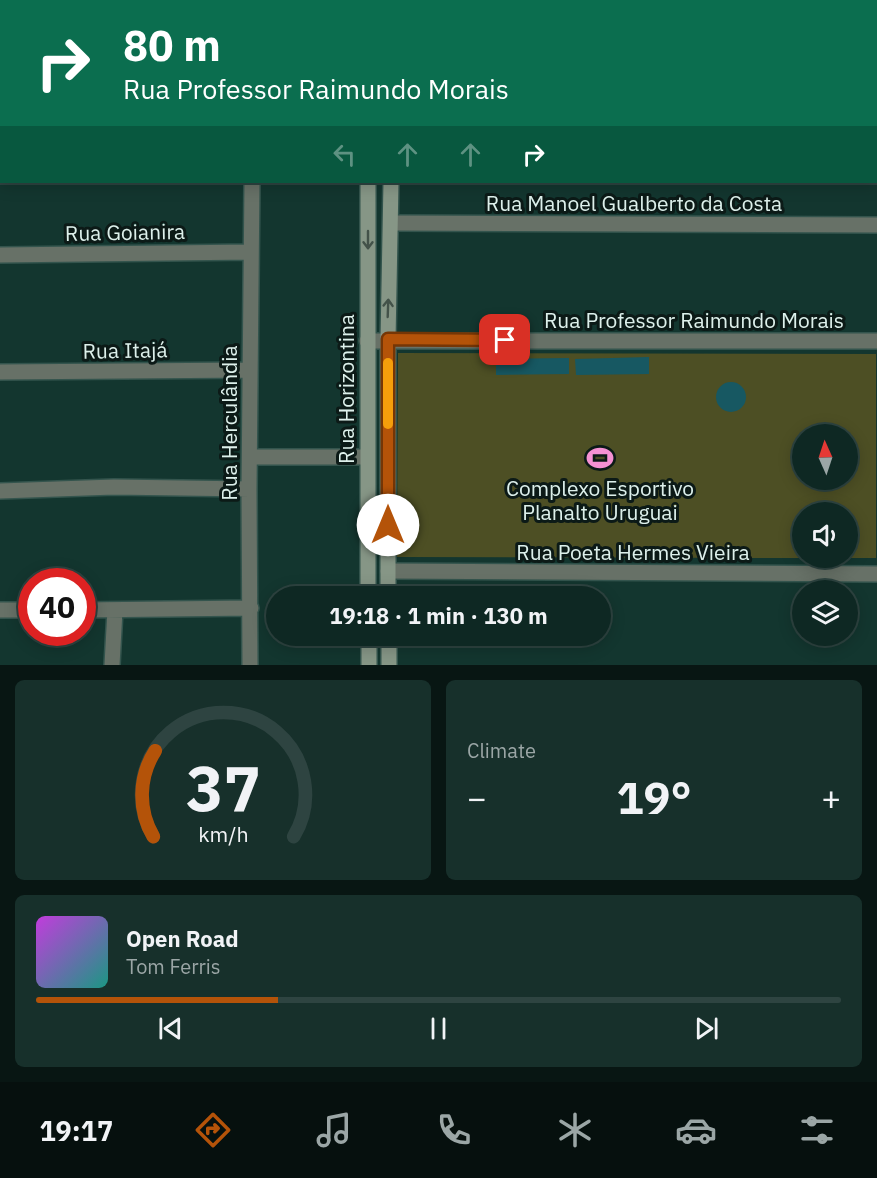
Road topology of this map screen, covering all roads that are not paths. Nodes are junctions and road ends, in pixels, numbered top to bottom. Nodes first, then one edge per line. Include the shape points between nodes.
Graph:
1 (252, 183) edge
2 (368, 183) edge
3 (391, 183) edge
4 (391, 224) junction
5 (877, 225) edge
6 (251, 252) junction
7 (0, 255) edge
8 (388, 339) junction
9 (367, 340) junction
10 (877, 341) edge
11 (250, 370) junction
12 (0, 372) edge
13 (366, 456) junction
14 (250, 457) junction
15 (249, 489) junction
16 (0, 491) edge
17 (388, 571) junction
18 (877, 574) edge
19 (368, 586) edge
20 (388, 586) edge
21 (251, 608) junction
22 (0, 610) edge
23 (18, 610) edge
24 (96, 610) edge
25 (115, 610) junction
26 (369, 646) edge
27 (389, 646) edge
28 (112, 665) edge
29 (250, 665) edge
30 (369, 665) edge
31 (389, 665) edge

1 - 6 street, Rua Herculândia
2 -> 9 street, Rua Horizontina
3 - 4 street, Rua Horizontina
4 - 5 street, Rua Manoel Gualberto da Costa
8 -> 4 street, Rua Horizontina
6 - 7 street, Rua Goianira
6 - 11 street, Rua Herculândia
8 - 9 street, Rua Professor Raimundo Morais
8 - 10 street, Rua Professor Raimundo Morais
8 - 17 street, Rua Horizontina
9 - 13 street, Rua Horizontina
11 - 12 street, Rua Itajá
11 - 14 street, Rua Herculândia
13 - 14 street
13 - 19 street, Rua Horizontina
14 - 15 street, Rua Herculândia
15 - 16 street via 114,487
15 - 21 street, Rua Herculândia
17 - 18 street, Rua Poeta Hermes Vieira
17 - 20 street, Rua Horizontina
21 - 25 street
21 - 29 street, Rua Herculândia
22 - 23 street
24 - 25 street
25 - 28 street
26 - 30 street
27 - 31 street

